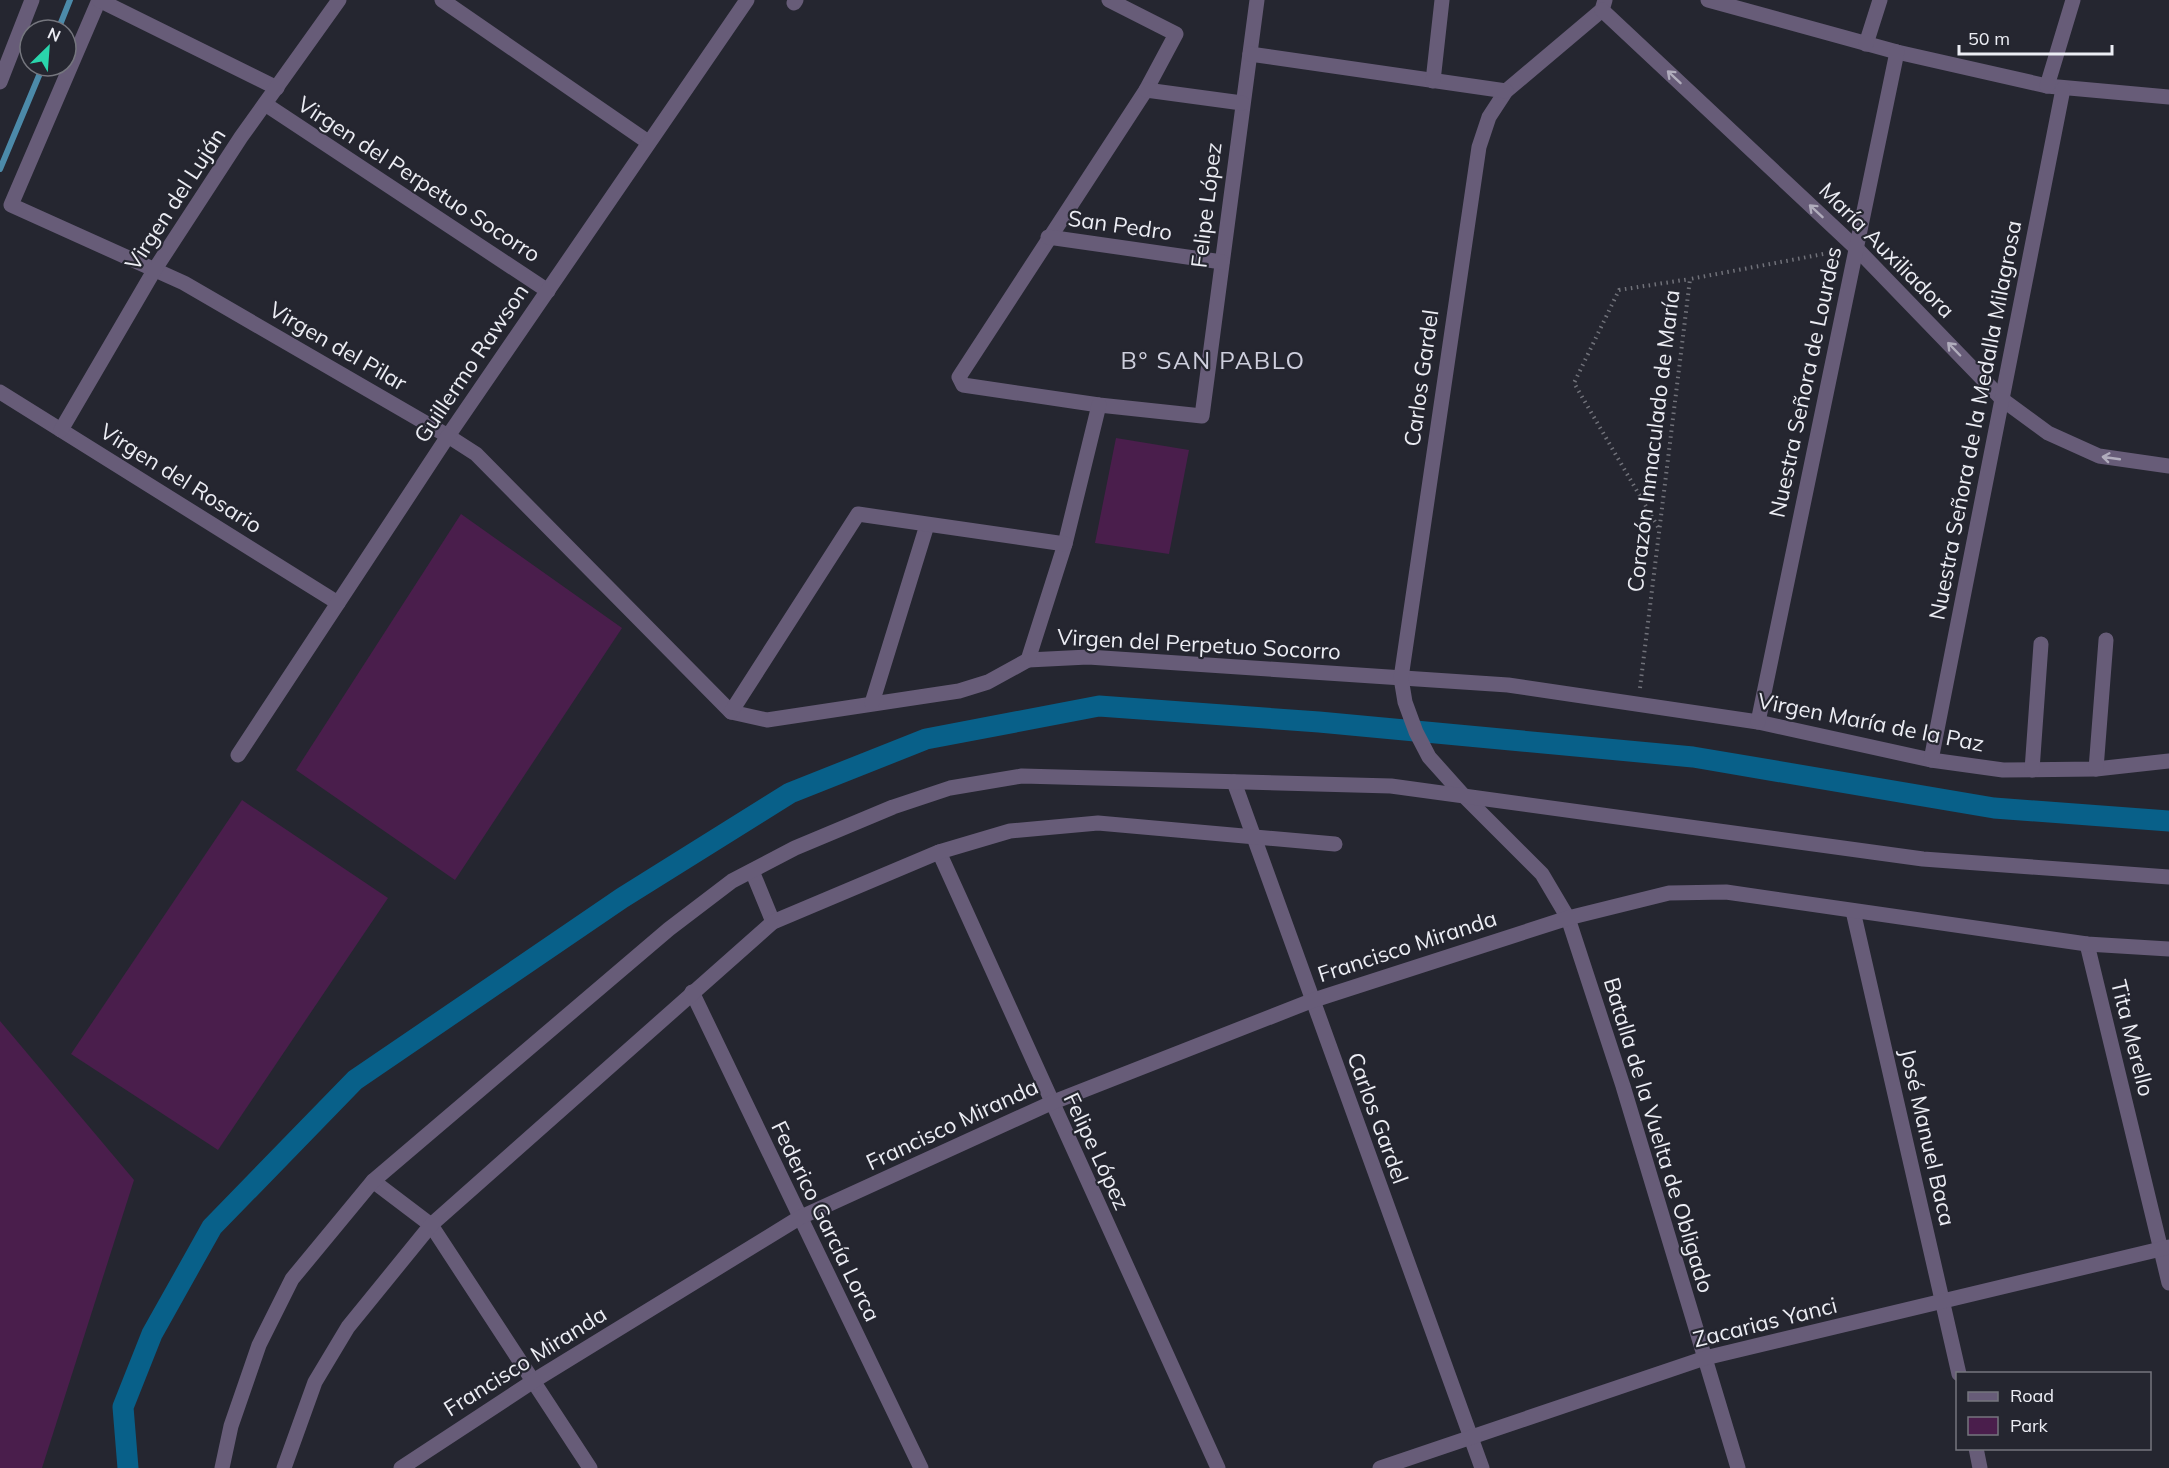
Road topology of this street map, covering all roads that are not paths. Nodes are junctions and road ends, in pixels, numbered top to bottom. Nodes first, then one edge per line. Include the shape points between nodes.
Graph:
1 (32, 0) edge
2 (99, 0) edge
3 (339, 0) edge
4 (441, 0) edge
5 (747, 0) edge
6 (1109, 0) edge
7 (1257, 0) edge
8 (1442, 0) edge
9 (1708, 0) edge
10 (1880, 0) edge
11 (2073, 0) edge
12 (1604, 5) edge
13 (1866, 44) junction
14 (1897, 52) junction
15 (1250, 54) junction
16 (1433, 81) junction
17 (0, 82) edge
18 (2047, 86) junction
19 (277, 88) junction
20 (2063, 89) junction
21 (1146, 90) junction
22 (1506, 91) junction
23 (2169, 97) edge
24 (1242, 103) junction
25 (265, 105) junction
26 (648, 142) junction
27 (1048, 237) junction
28 (1856, 248) junction
29 (1222, 262) junction
30 (155, 269) junction
31 (548, 291) junction
32 (0, 392) edge
33 (2003, 400) junction
34 (1099, 405) junction
35 (61, 430) junction
36 (448, 436) junction
37 (2169, 465) edge
38 (927, 525) junction
39 (1065, 544) junction
40 (338, 603) junction
41 (2106, 640) dead end
42 (2041, 644) dead end
43 (1028, 660) junction
44 (1401, 678) junction
45 (872, 703) junction
46 (1638, 704) joint
47 (731, 712) junction
48 (1758, 722) junction
49 (237, 755) dead end
50 (1932, 760) junction
51 (2169, 761) edge
52 (2096, 769) junction
53 (2032, 770) junction
54 (1234, 782) junction
55 (1463, 795) junction
56 (1253, 836) junction
57 (1335, 844) dead end
58 (939, 852) junction
59 (752, 871) junction
60 (2169, 877) edge
61 (1853, 911) junction
62 (1568, 918) junction
63 (773, 922) junction
64 (2087, 944) junction
65 (2169, 949) edge
66 (692, 992) junction
67 (1311, 1001) junction
68 (1050, 1103) junction
69 (373, 1181) junction
70 (799, 1218) junction
71 (431, 1225) junction
72 (2165, 1248) edge
73 (2169, 1283) edge
74 (1942, 1302) junction
75 (1705, 1358) junction
76 (1959, 1372) edge
77 (535, 1380) junction
78 (1470, 1436) junction
79 (1976, 1450) edge
80 (222, 1468) edge
81 (284, 1468) edge
82 (401, 1468) edge
83 (591, 1468) edge
84 (921, 1468) edge
85 (1218, 1468) edge
86 (1380, 1468) edge
87 (1482, 1468) edge
88 (1738, 1468) edge
89 (1980, 1468) edge

1 - 17 street
2 - 19 street, Virgen del Perpetuo Socorro
2 - 30 street, Virgen del Pilar via 11,205
3 - 19 street, Virgen del Luján
4 - 26 street
5 - 26 street, Guillermo Rawson
6 - 21 street via 1176,34
7 - 15 street, Felipe López
8 - 16 street
9 - 13 street
10 - 13 street
11 - 18 street
12 - 22 street, Carlos Gardel
28 -> 12 street, María Auxiliadora
13 - 14 street
14 - 18 street
14 - 28 street, Nuestra Señora de Lourdes
15 - 16 street
15 - 24 street, Felipe López
16 - 22 street
18 - 20 street
19 - 25 street, Virgen del Luján
20 - 23 street
20 - 33 street, Nuestra Señora de la Medalla Milagrosa
21 - 24 street
21 - 27 street
22 - 44 street, Carlos Gardel via 1489,117 1479,147
24 - 29 street, Felipe López
25 - 30 street, Virgen del Luján
25 - 31 street, Virgen del Perpetuo Socorro
26 - 31 street, Guillermo Rawson
27 - 29 street, San Pedro
27 - 34 street via 959,377 963,385
33 -> 28 street, María Auxiliadora
28 - 48 street, Nuestra Señora de Lourdes
29 - 34 street, Felipe López via 1202,416
30 - 35 street, Virgen del Luján
30 - 36 street, Virgen del Pilar
31 - 36 street, Guillermo Rawson
32 - 35 street, Virgen del Rosario
37 -> 33 street, María Auxiliadora via 2099,456 2048,433
33 - 50 street, Nuestra Señora de la Medalla Milagrosa
34 - 39 street
35 - 40 street, Virgen del Rosario
36 - 40 street, Guillermo Rawson
36 - 47 street, Virgen del Pilar via 476,454
38 - 39 street
38 - 45 street
38 - 47 street via 858,514
39 - 43 street
40 - 49 street, Guillermo Rawson
41 - 52 street
42 - 53 street
43 - 44 street, Virgen del Perpetuo Socorro via 1088,657
43 - 45 street, Virgen del Perpetuo Socorro via 988,682 959,691
44 - 46 street, Virgen del Perpetuo Socorro via 1508,686
44 - 55 street, Carlos Gardel via 1416,732 1430,756
45 - 47 street, Virgen del Perpetuo Socorro via 767,720
46 - 48 street, Virgen María de la Paz
48 - 50 street, Virgen María de la Paz
50 - 53 street, Virgen María de la Paz
51 - 52 street, Virgen María de la Paz
52 - 53 street, Virgen María de la Paz
54 - 55 street via 1391,786
54 - 56 street, Carlos Gardel
54 - 59 street via 1022,776 950,788 892,807 795,848
55 - 60 street via 1923,860
55 - 62 street, Batalla de la Vuelta de Obligado via 1542,874
56 - 57 street
56 - 58 street via 1098,823 1010,831
56 - 67 street, Carlos Gardel
58 - 63 street
58 - 68 street, Felipe López
59 - 63 street
59 - 69 street via 732,881 669,929
61 - 62 street, Francisco Miranda via 1726,892 1669,893
61 - 64 street, Francisco Miranda
61 - 74 street, José Manuel Baca
62 - 67 street, Francisco Miranda
62 - 75 street, Batalla de la Vuelta de Obligado
63 - 66 street
64 - 65 street, Francisco Miranda
64 - 72 street, Tita Merello
66 - 70 street, Federico García Lorca
66 - 71 street
67 - 68 street, Francisco Miranda
67 - 78 street, Carlos Gardel
68 - 70 street, Francisco Miranda
68 - 85 street, Felipe López
69 - 71 street
69 - 80 street via 292,1279 259,1345 231,1426
70 - 77 street, Francisco Miranda
70 - 84 street, Federico García Lorca
71 - 77 street
71 - 81 street via 348,1327 315,1382
72 - 73 street, Tita Merello
72 - 74 street, Zacarias Yanci
74 - 75 street, Zacarias Yanci
74 - 76 street, José Manuel Baca
75 - 78 street, Zacarias Yanci
75 - 88 street, Batalla de la Vuelta de Obligado
77 - 82 street, Francisco Miranda
77 - 83 street
78 - 86 street, Zacarias Yanci
78 - 87 street, Carlos Gardel
79 - 89 street

